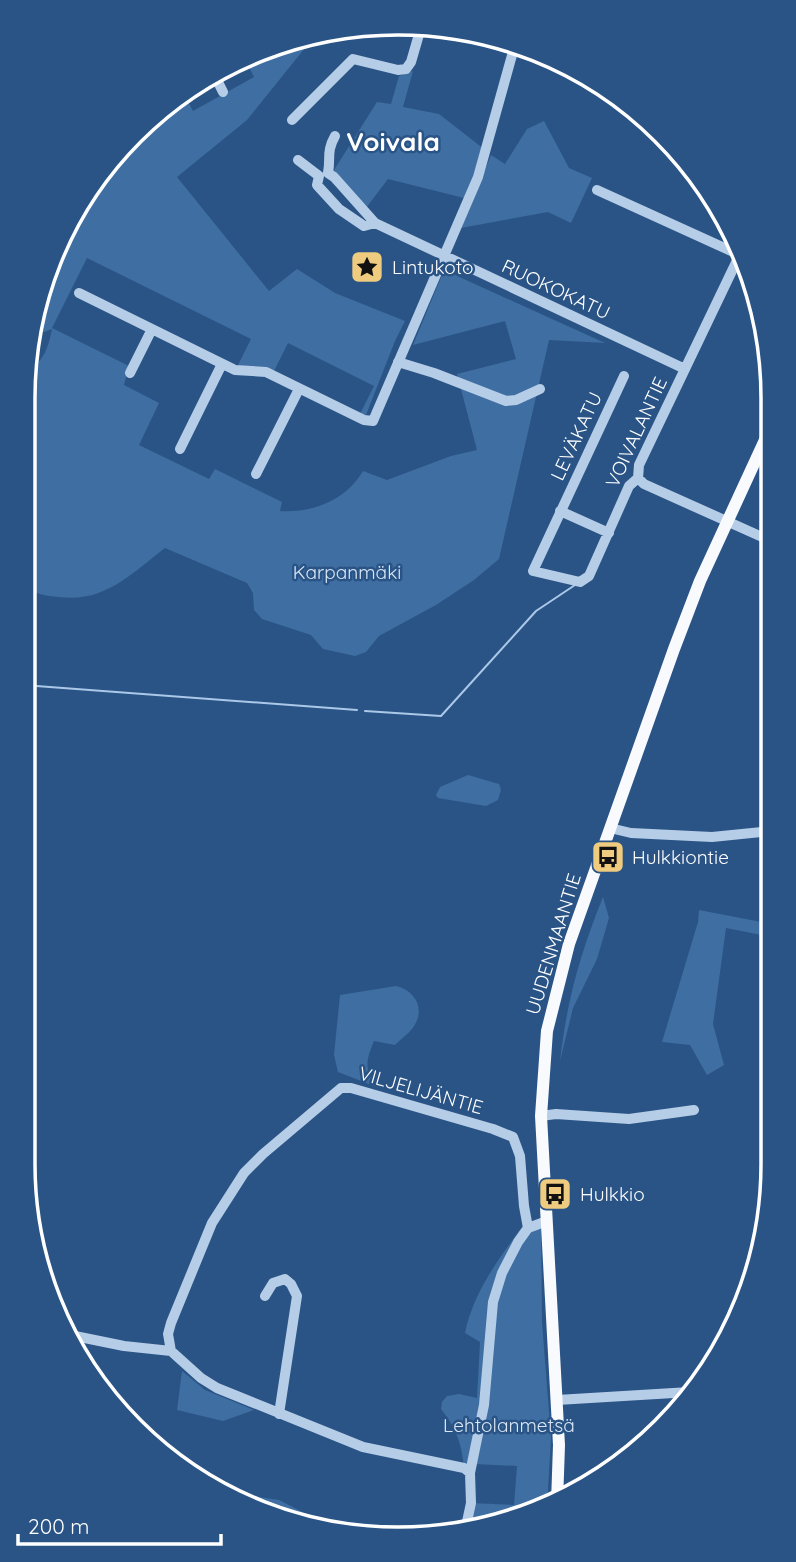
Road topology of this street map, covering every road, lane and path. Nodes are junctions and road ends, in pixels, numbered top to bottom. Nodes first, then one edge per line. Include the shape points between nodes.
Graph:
1 (419, 36) edge
2 (513, 53) edge
3 (219, 83) edge
4 (223, 92) dead end
5 (292, 120) dead end
6 (335, 136) dead end
7 (298, 160) dead end
8 (323, 175) junction
9 (597, 190) dead end
10 (375, 223) junction
11 (728, 247) edge
12 (446, 256) junction
13 (735, 265) edge
14 (79, 293) dead end
15 (152, 329) junction
16 (398, 362) junction
17 (222, 364) junction
18 (685, 369) junction
19 (130, 373) dead end
20 (624, 376) dead end
21 (299, 388) junction
22 (540, 389) dead end
23 (761, 448) edge
24 (180, 449) dead end
25 (256, 474) dead end
26 (638, 478) junction
27 (560, 511) junction
28 (726, 522) junction
29 (609, 533) junction
30 (761, 537) edge
31 (533, 571) joint
32 (610, 828) junction
33 (761, 832) edge
34 (694, 1110) dead end
35 (541, 1116) junction
36 (547, 1221) junction
37 (528, 1228) junction
38 (265, 1296) dead end
39 (79, 1337) edge
40 (171, 1351) junction
41 (680, 1393) edge
42 (557, 1400) junction
43 (279, 1414) junction
44 (470, 1473) junction
45 (557, 1491) edge
46 (467, 1520) edge

1 - 5 street via 406,69 353,59
2 - 12 street via 482,167
3 - 4 street
6 - 8 street
7 - 8 street
8 - 10 street, RUOKOKATU via 334,177
8 - 10 street, RUOKOKATU via 317,185 339,209 364,226
9 - 11 street
10 - 12 street, RUOKOKATU
12 - 16 street
12 - 18 street, RUOKOKATU
13 - 18 street, VOIVALANTIE
14 - 15 street
15 - 17 street
15 - 19 street
16 - 21 street via 377,416 370,422
16 - 22 street via 506,401
17 - 21 street via 239,372 265,372
17 - 24 street
18 - 26 street, VOIVALANTIE via 639,465
20 - 27 street, LEVÄKATU
21 - 25 street
23 - 28 main road, UUDENMAANTIE
26 - 28 street
26 - 29 street, VOIVALANTIE via 629,486
27 - 29 street, LEVÄKATU
27 - 31 street, LEVÄKATU
28 - 30 street
28 - 32 main road, UUDENMAANTIE via 687,614
29 - 31 street, VOIVALANTIE via 592,572 583,581
32 - 33 street via 631,834 712,837
32 - 35 main road, UUDENMAANTIE via 553,1000
34 - 35 street via 629,1119
35 - 36 main road, UUDENMAANTIE
36 - 37 street
36 - 42 main road, UUDENMAANTIE
37 - 40 street, VILJELIJÄNTIE via 520,1156 513,1138 341,1088 263,1154 226,1199 171,1323
37 - 44 street via 509,1258 493,1302 484,1405
38 - 43 street via 273,1283 285,1279 297,1296
39 - 40 street
40 - 43 street via 218,1388
41 - 42 street
42 - 45 main road, UUDENMAANTIE
43 - 44 street via 363,1447
44 - 46 street

